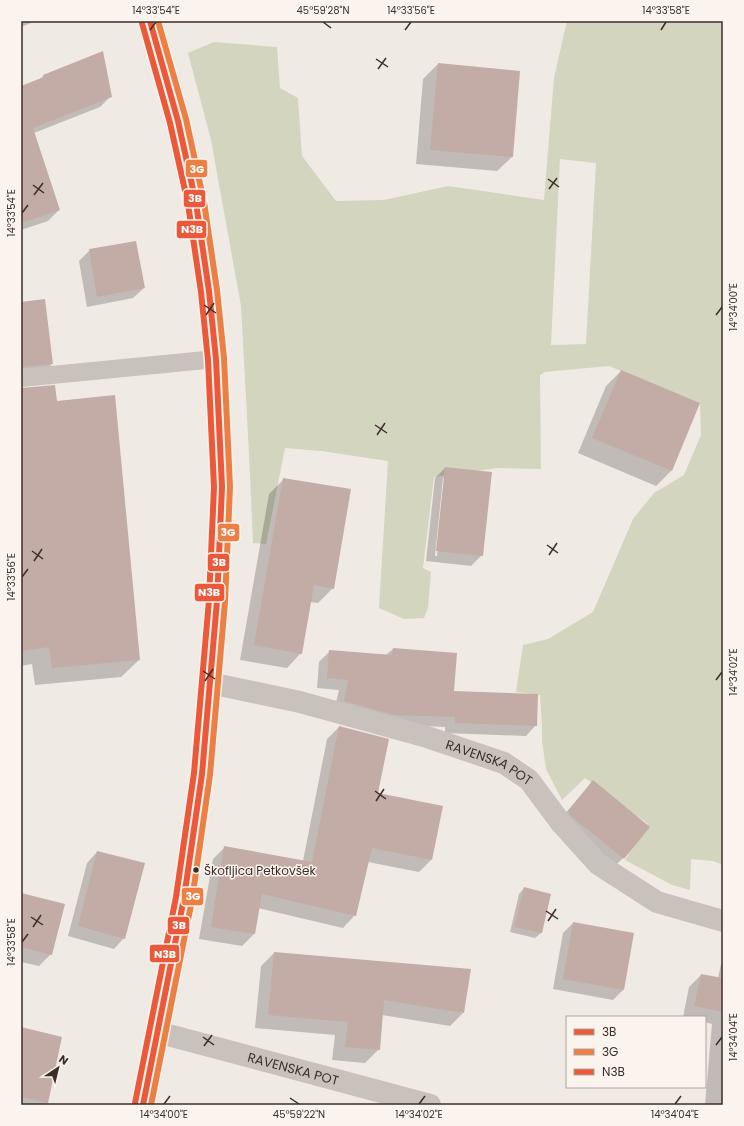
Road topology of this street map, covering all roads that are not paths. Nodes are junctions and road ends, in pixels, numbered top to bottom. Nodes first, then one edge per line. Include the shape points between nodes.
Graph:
1 (150, 21) edge
2 (216, 359) junction
3 (21, 378) edge
4 (210, 683) junction
5 (723, 921) edge
6 (157, 1032) junction
7 (143, 1105) edge
8 (430, 1105) edge

1 - 2 main road via 178,121 196,203
2 - 3 lane
2 - 4 main road via 222,487
4 - 5 street, RAVENSKA POT via 300,702 427,737 504,763 529,780 561,823 598,864 657,902
4 - 6 main road via 202,774 184,898
6 - 7 main road
6 - 8 street, RAVENSKA POT

